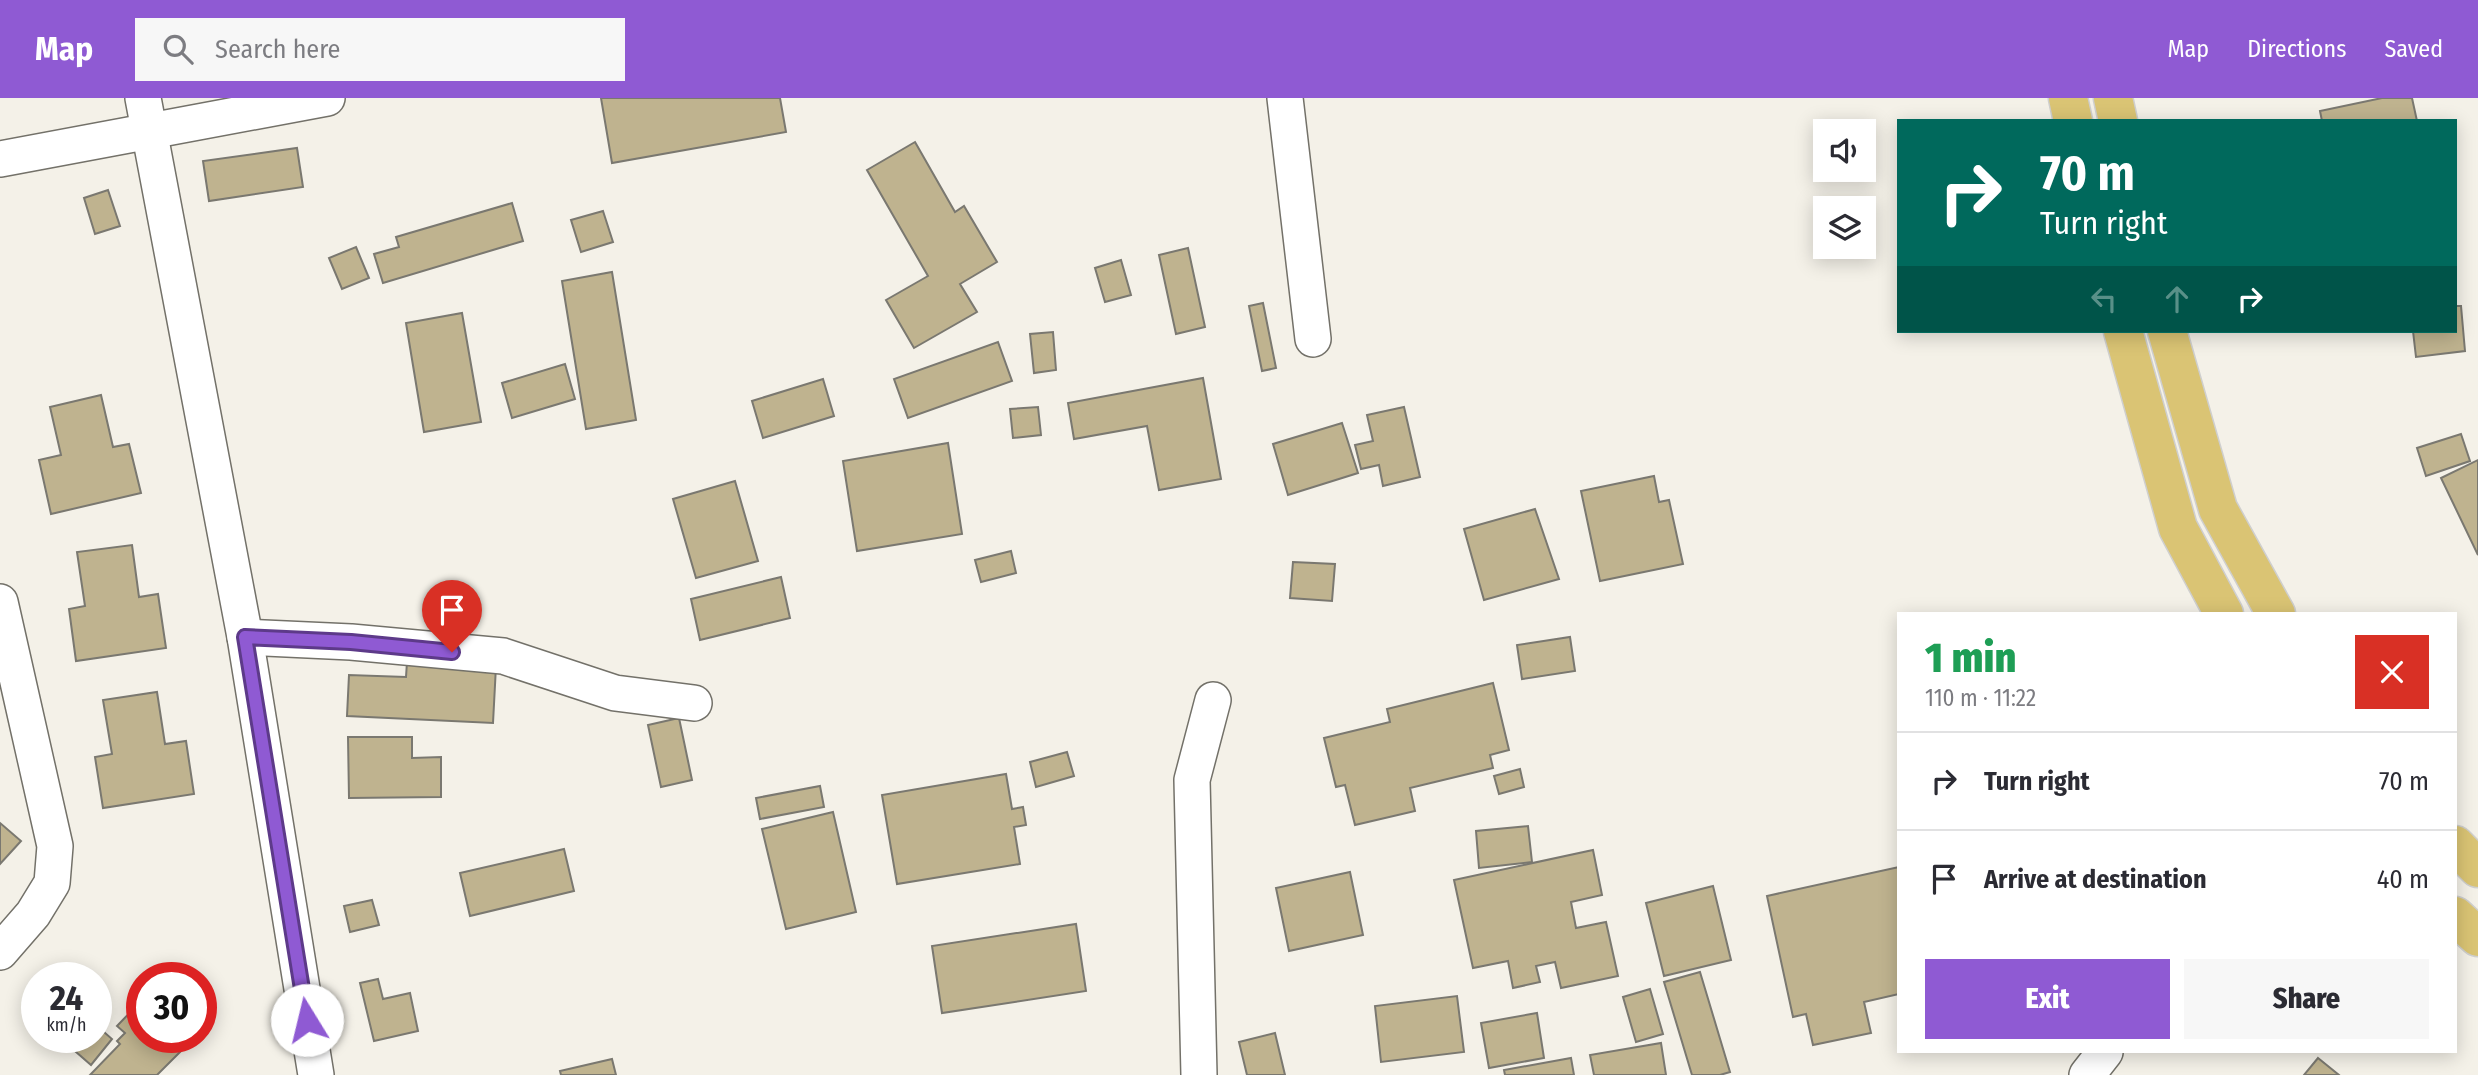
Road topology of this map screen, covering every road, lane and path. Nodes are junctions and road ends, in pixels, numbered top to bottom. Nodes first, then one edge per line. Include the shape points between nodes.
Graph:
1 (327, 98) edge
2 (1285, 98) edge
3 (2068, 98) edge
4 (2113, 98) edge
5 (146, 114) edge
6 (2073, 119) edge
7 (2118, 119) edge
8 (0, 159) edge
9 (2124, 333) edge
10 (2168, 333) edge
11 (1313, 340) dead end
12 (0, 602) edge
13 (2223, 612) edge
14 (2275, 612) edge
15 (245, 637) junction
16 (1213, 700) dead end
17 (694, 703) dead end
18 (2457, 847) edge
19 (2478, 868) edge
20 (2457, 918) edge
21 (2478, 937) edge
22 (0, 952) edge
23 (2104, 1053) edge
24 (316, 1075) edge
25 (1199, 1075) edge
26 (2087, 1075) edge

1 - 5 street
2 - 11 street
3 - 6 main road
4 - 7 main road
5 - 8 street
5 - 15 street
9 - 13 main road via 2178,528
10 - 14 main road via 2218,509
12 - 22 street via 55,846 52,883
15 - 17 street via 503,656 615,693
15 - 24 street
16 - 25 street via 1192,780
18 - 19 main road
20 - 21 main road
23 - 26 street

